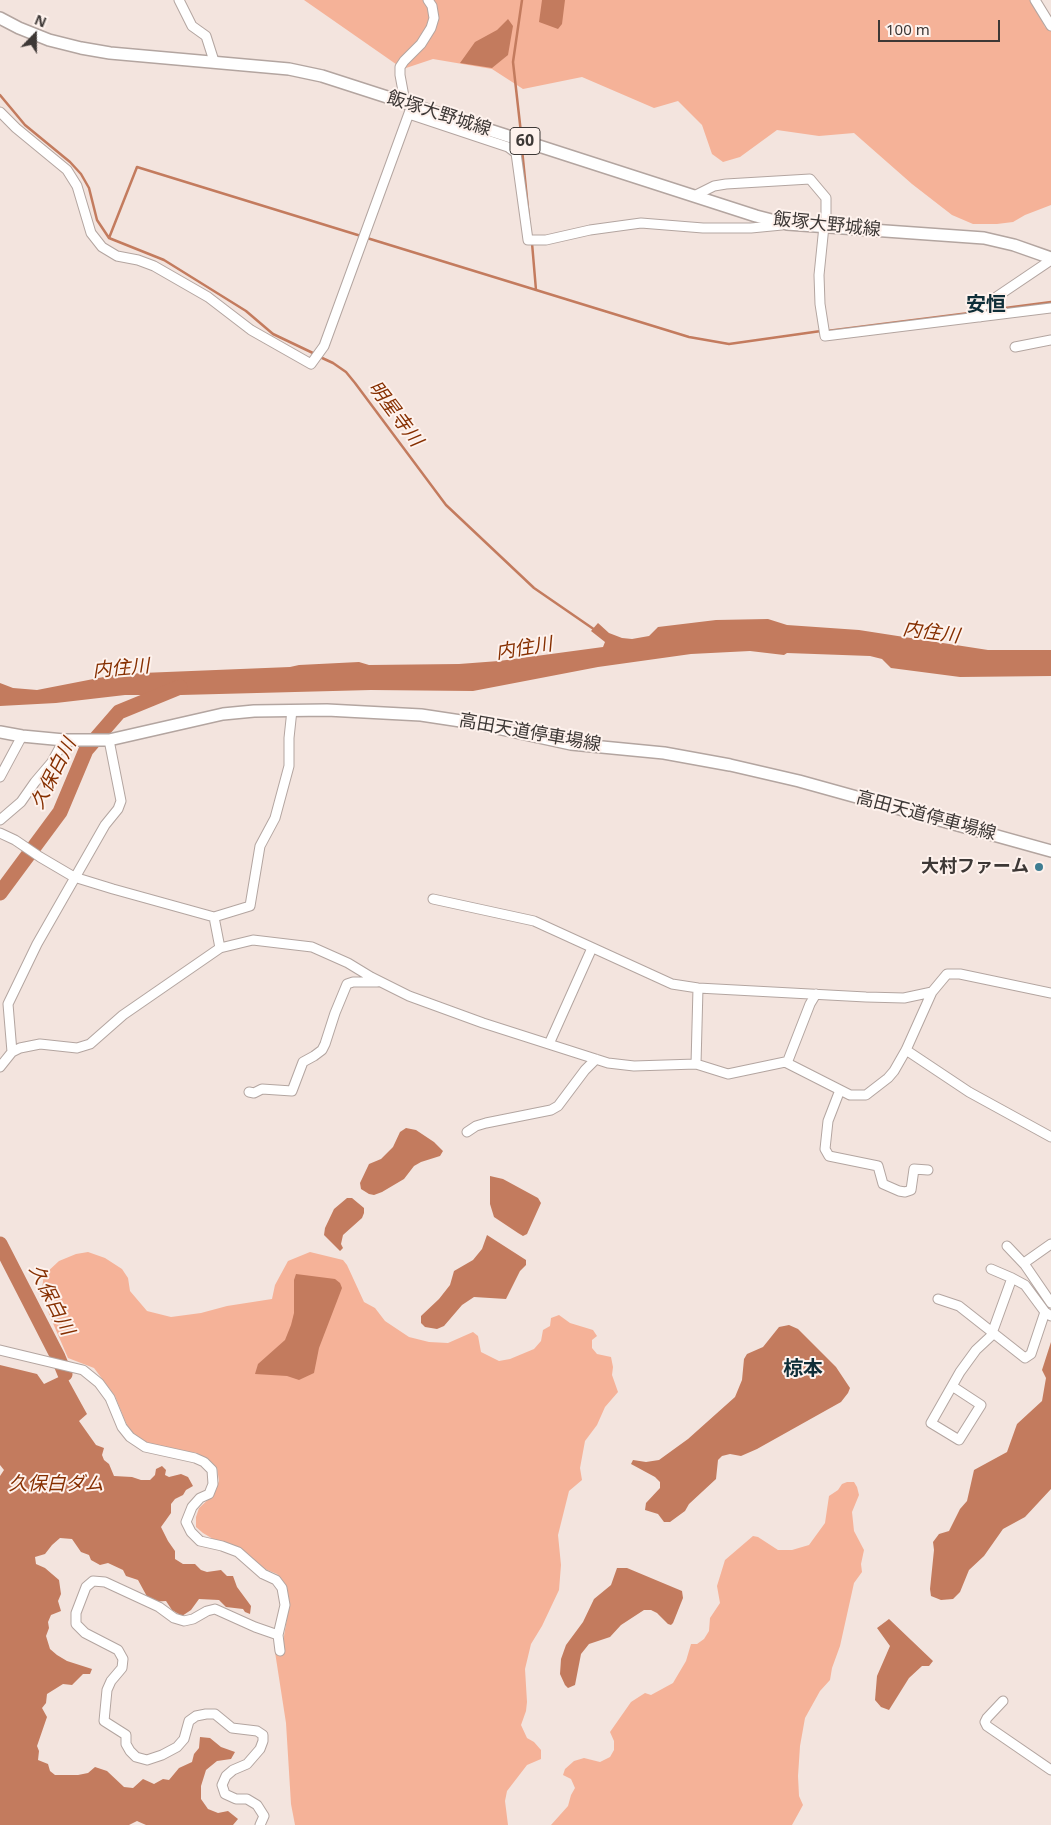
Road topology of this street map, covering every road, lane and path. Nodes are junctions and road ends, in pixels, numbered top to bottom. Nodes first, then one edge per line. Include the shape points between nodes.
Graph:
1 (179, 0) edge
2 (428, 0) edge
3 (1036, 0) edge
4 (0, 18) edge
5 (1051, 26) edge
6 (214, 61) junction
7 (409, 107) junction
8 (0, 112) edge
9 (694, 196) junction
10 (787, 224) junction
11 (825, 226) junction
12 (1051, 259) edge
13 (1051, 308) edge
14 (980, 312) junction
15 (1051, 340) edge
16 (1015, 347) dead end
17 (292, 710) junction
18 (0, 732) edge
19 (22, 736) junction
20 (64, 740) junction
21 (109, 740) junction
22 (0, 777) edge
23 (0, 820) edge
24 (0, 834) edge
25 (1051, 851) edge
26 (74, 877) junction
27 (433, 899) dead end
28 (214, 917) junction
29 (220, 948) junction
30 (592, 948) junction
31 (380, 982) junction
32 (698, 988) junction
33 (932, 992) junction
34 (1051, 993) edge
35 (816, 994) junction
36 (549, 1044) junction
37 (906, 1050) junction
38 (12, 1052) junction
39 (596, 1059) junction
40 (787, 1063) junction
41 (696, 1064) junction
42 (0, 1067) edge
43 (840, 1090) junction
44 (249, 1092) dead end
45 (468, 1132) dead end
46 (1051, 1137) edge
47 (928, 1170) dead end
48 (1051, 1244) edge
49 (1008, 1246) dead end
50 (1024, 1263) junction
51 (991, 1269) dead end
52 (1012, 1278) junction
53 (938, 1299) dead end
54 (1051, 1303) edge
55 (1048, 1314) edge
56 (993, 1333) junction
57 (0, 1350) edge
58 (952, 1386) dead end
59 (278, 1635) junction
60 (280, 1651) dead end
61 (1003, 1701) dead end
62 (1051, 1770) edge
63 (260, 1825) edge

1 - 6 street via 192,26 206,36
2 - 7 street via 434,18 431,28 400,67
3 - 5 street
4 - 6 main road, 飯塚大野城線 / 60 via 49,40 81,48
6 - 7 main road, 飯塚大野城線 / 60 via 322,76
7 - 8 street via 324,346 311,364 251,330 208,297 154,266 117,256 102,247 91,233 77,186 67,170
7 - 9 main road, 飯塚大野城線 / 60
7 - 10 street via 516,153 528,240 546,240 641,223 703,228
9 - 10 main road, 飯塚大野城線 / 60
9 - 11 street via 726,184 810,179 826,198
10 - 11 main road, 飯塚大野城線 / 60
11 - 12 main road, 飯塚大野城線 / 60 via 984,238
11 - 14 street via 819,275 825,336
12 - 14 street
13 - 14 street
15 - 16 street
17 - 21 main road, 高田天道停車場線 via 223,714
17 - 25 main road, 高田天道停車場線 via 439,717 571,744 698,758 799,781
17 - 28 street via 289,766 275,818 260,846 250,906
18 - 19 main road, 高田天道停車場線
19 - 20 main road, 高田天道停車場線
19 - 22 street
20 - 21 main road, 高田天道停車場線
20 - 23 street via 52,762 21,802
21 - 26 street via 121,801
24 - 26 street
26 - 28 street
26 - 38 street via 8,1004
27 - 30 street via 534,921
28 - 29 street
29 - 31 street via 253,940 312,947
29 - 38 street via 123,1015 90,1044 77,1048 40,1044
30 - 32 street via 663,981
30 - 36 street
31 - 36 street via 409,996
31 - 44 street via 347,984 322,1050 303,1062 292,1091 262,1089
32 - 35 street
32 - 41 street
33 - 34 street via 947,974 960,974
33 - 35 street via 904,998
33 - 37 street
35 - 40 street
36 - 39 street
37 - 43 street via 888,1078 866,1095 850,1095
37 - 46 street via 969,1092
38 - 42 street
39 - 41 street via 634,1066
39 - 45 street via 558,1106 551,1110 486,1123
40 - 41 street via 728,1074
40 - 43 street
43 - 47 street via 828,1121 825,1149 829,1156 878,1166 883,1184 899,1191 912,1190 914,1169
48 - 50 street
49 - 50 street
50 - 54 street
51 - 52 street
52 - 55 street via 1025,1285
52 - 56 street
53 - 56 street via 959,1306
55 - 56 street via 1031,1354 1026,1358
56 - 58 street via 960,1372 931,1423 959,1440 981,1405
57 - 59 street via 83,1370 99,1382 130,1437 145,1447 195,1458 212,1470 213,1484 209,1494 192,1507 186,1522 200,1540 238,1552 263,1574 276,1580 282,1588 285,1605
59 - 60 street
59 - 63 street via 215,1609 194,1619 174,1618 159,1607 105,1582 93,1581 86,1587 76,1613 76,1624 85,1633 118,1650 123,1659 122,1668 107,1690 104,1722 126,1735 126,1744 136,1757 147,1760 177,1747 184,1739 189,1721 206,1714 216,1714 232,1728 257,1731 263,1735 260,1749 247,1764 226,1776 222,1785 225,1794 236,1799 248,1799 257,1805 264,1816
61 - 62 street via 987,1718 987,1726

